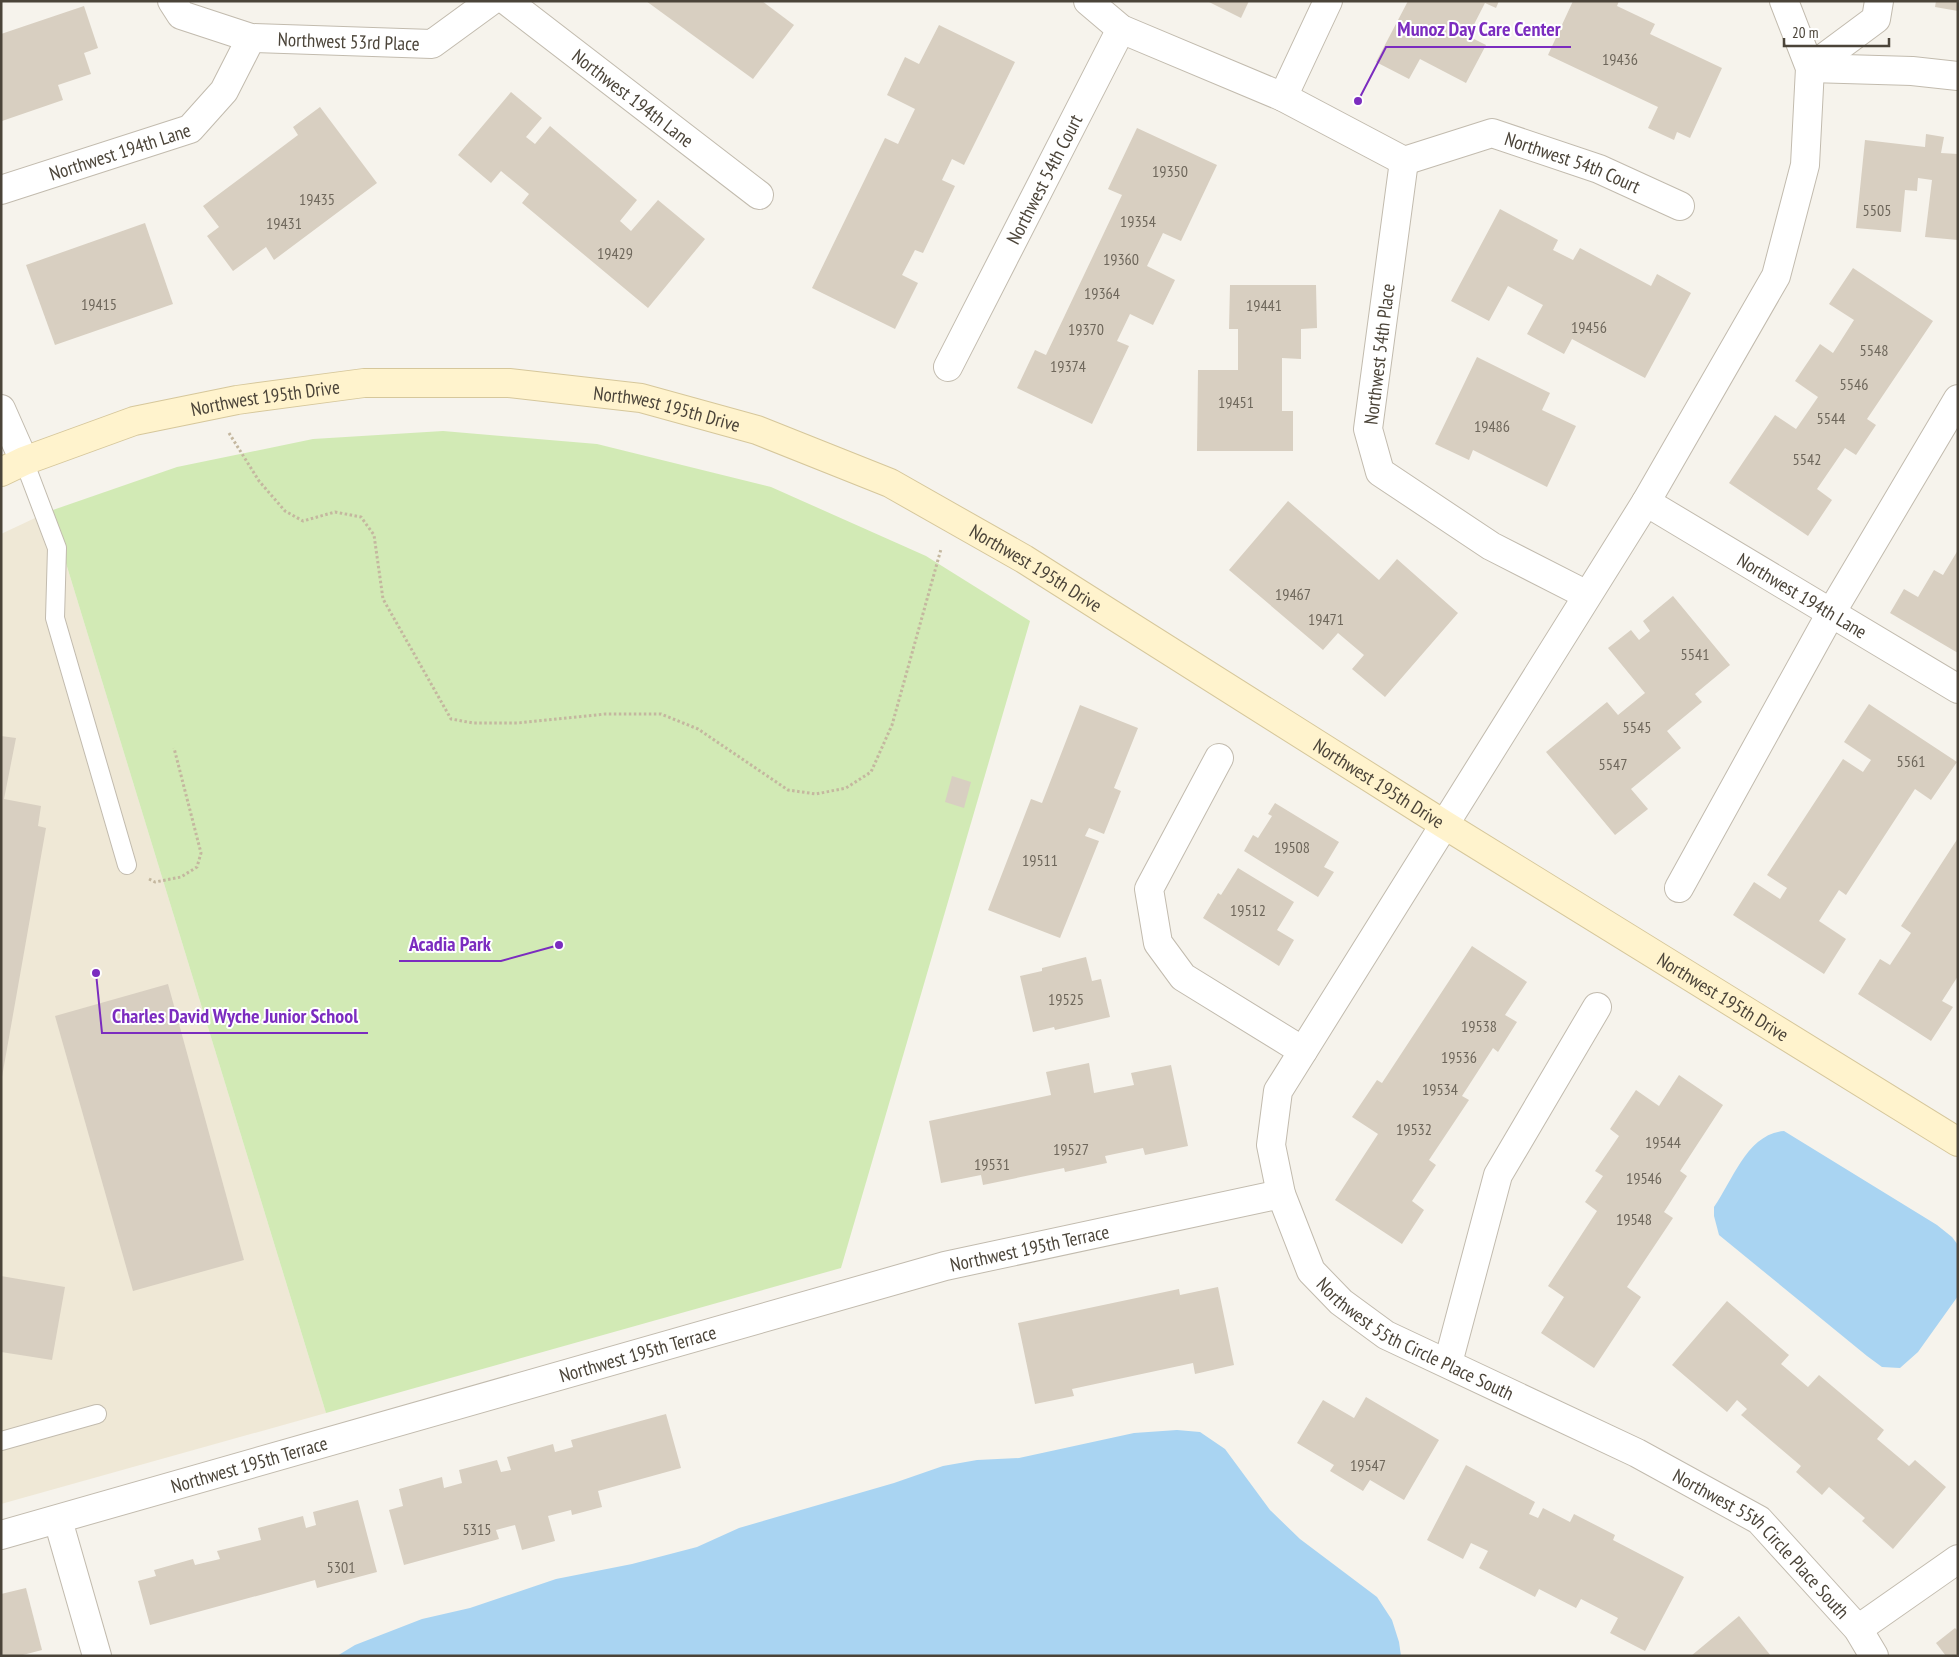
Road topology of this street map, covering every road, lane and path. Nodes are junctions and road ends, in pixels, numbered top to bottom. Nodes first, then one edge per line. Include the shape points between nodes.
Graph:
1 (172, 1) edge
2 (491, 1) edge
3 (507, 1) edge
4 (1088, 1) edge
5 (1328, 1) edge
6 (1784, 1) edge
7 (1879, 1) edge
8 (1121, 30) junction
9 (250, 38) junction
10 (1810, 68) junction
11 (1958, 76) edge
12 (1283, 98) junction
13 (1404, 161) junction
14 (1, 190) edge
15 (759, 195) dead end
16 (1680, 206) dead end
17 (948, 367) dead end
18 (1958, 399) edge
19 (212, 405) junction
20 (1, 409) edge
21 (13, 467) edge
22 (1646, 502) junction
23 (950, 517) junction
24 (1586, 595) junction
25 (1831, 613) junction
26 (1958, 689) edge
27 (174, 748) dead end
28 (1219, 758) dead end
29 (1445, 825) junction
30 (127, 865) joint
31 (1679, 888) dead end
32 (1597, 1008) dead end
33 (1303, 1051) junction
34 (1958, 1142) edge
35 (1281, 1194) junction
36 (1448, 1363) junction
37 (97, 1414) dead end
38 (1, 1441) edge
39 (58, 1520) junction
40 (1, 1535) edge
41 (1958, 1559) edge
42 (1858, 1629) junction
43 (97, 1656) edge
44 (1874, 1656) edge

1 - 9 street, Northwest 53rd Place via 181,16
2 - 9 street, Northwest 53rd Place via 432,44
3 - 15 street, Northwest 194th Lane
4 - 8 street
5 - 12 street
6 - 10 street
7 - 10 street via 1876,19
8 - 12 street
8 - 17 street, Northwest 54th Court
9 - 14 street, Northwest 194th Lane via 224,91 190,129
10 - 11 street via 1912,71
10 - 22 street, Northwest 55th Circle Place South via 1805,165 1776,276
12 - 13 street
13 - 16 street, Northwest 54th Court via 1492,133 1599,169
13 - 24 street, Northwest 54th Place via 1368,429 1380,472 1491,546
18 - 25 street
19 - 21 street, Northwest 195th Drive via 134,421
19 - 23 street, Northwest 195th Drive via 364,383 509,383 641,398 757,430 890,483
19 - 23 path via 259,481 285,511 303,521 335,512 361,517 374,535 384,599 451,719 473,723 518,723 605,714 661,714 698,729 788,790 816,794 846,788 871,772 892,725
20 - 21 street
21 - 30 lane via 57,548 55,618
22 - 24 street, Northwest 55th Circle Place South
22 - 25 street, Northwest 194th Lane
23 - 29 street, Northwest 195th Drive via 1024,559
24 - 29 street, Northwest 55th Circle Place South
25 - 26 street, Northwest 194th Lane
25 - 31 street
27 - 30 path via 201,853 197,868 181,877 155,882
28 - 33 street via 1150,889 1158,943 1183,977
29 - 33 street, Northwest 55th Circle Place South
29 - 34 street, Northwest 195th Drive
32 - 36 street via 1498,1175
33 - 35 street, Northwest 55th Circle Place South via 1278,1091 1271,1145
35 - 36 street, Northwest 55th Circle Place South via 1311,1270 1341,1302 1386,1335
35 - 39 street, Northwest 195th Terrace via 946,1266
36 - 42 street, Northwest 55th Circle Place South via 1636,1452 1759,1520
37 - 38 lane
39 - 40 street, Northwest 195th Terrace
39 - 43 street
41 - 42 street
42 - 44 street, Northwest 55th Circle Place South

